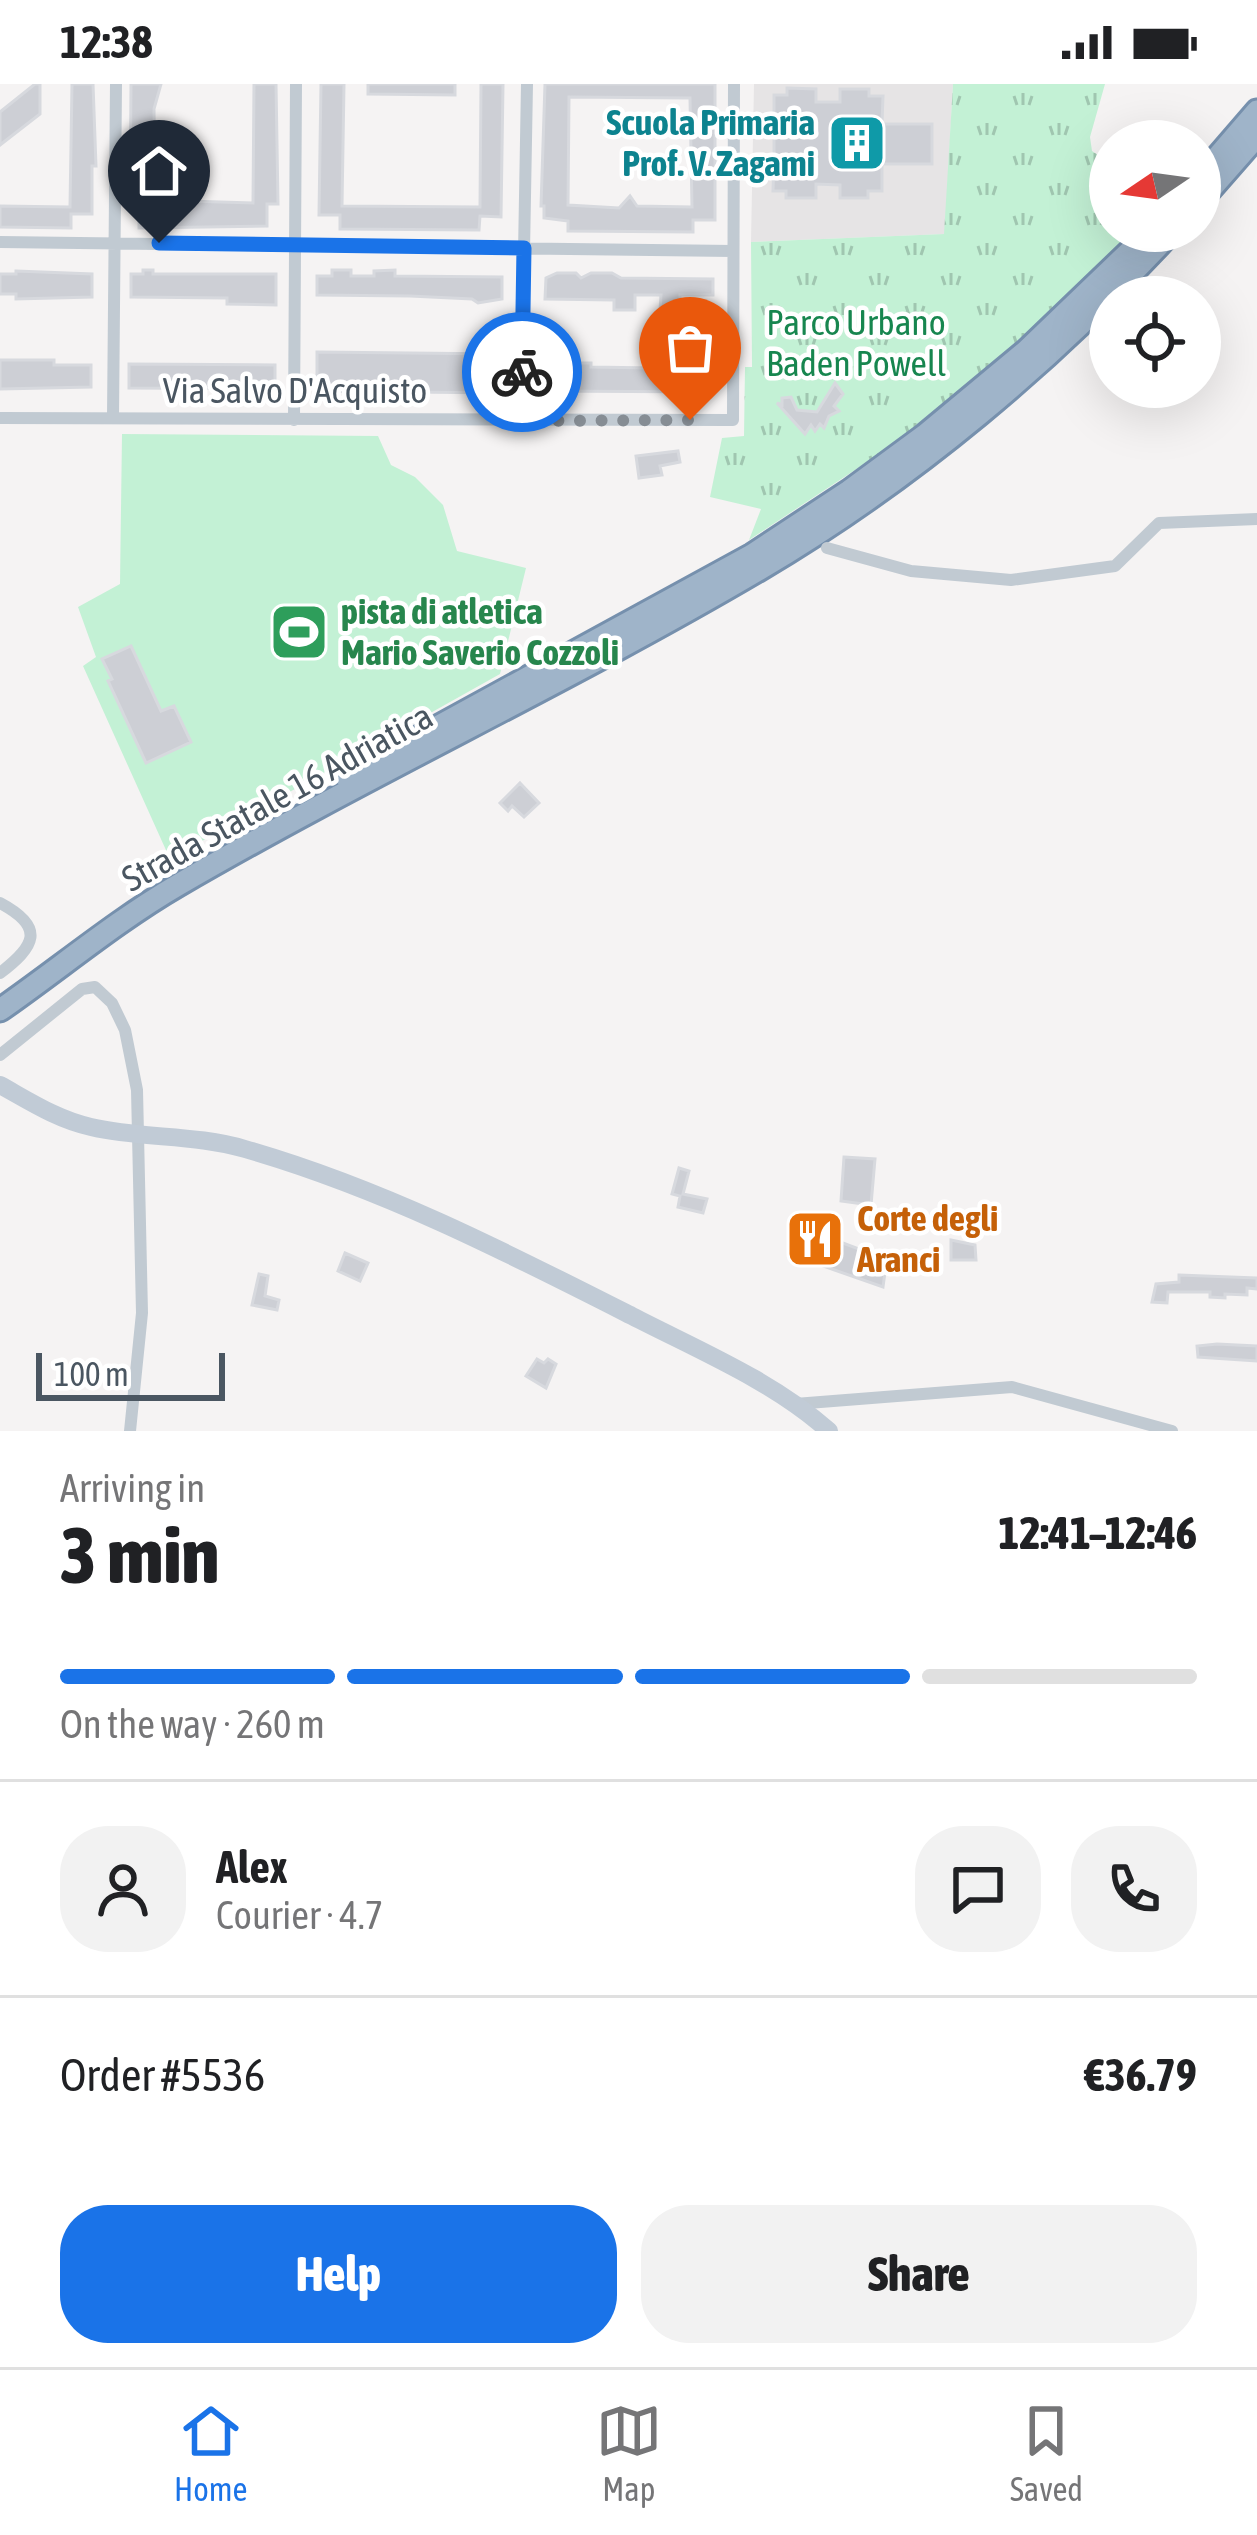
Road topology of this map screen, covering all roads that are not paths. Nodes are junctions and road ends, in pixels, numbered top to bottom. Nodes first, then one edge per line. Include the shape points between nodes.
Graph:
1 (116, 84) edge
2 (296, 84) edge
3 (527, 84) edge
4 (734, 84) edge
5 (1257, 111) edge
6 (1257, 136) edge
7 (1221, 153) edge
8 (1221, 177) edge
9 (0, 242) edge
10 (114, 242) junction
11 (295, 245) junction
12 (524, 248) junction
13 (733, 251) junction
14 (1129, 252) edge
15 (1151, 252) edge
16 (0, 418) edge
17 (112, 418) junction
18 (294, 419) junction
19 (521, 421) junction
20 (1257, 519) edge
21 (827, 548) dead end
22 (0, 903) edge
23 (0, 973) edge
24 (0, 995) edge
25 (0, 1010) edge
26 (0, 1055) edge
27 (0, 1085) edge
28 (136, 1134) junction
29 (794, 1404) junction
30 (130, 1431) edge
31 (830, 1431) edge
32 (1172, 1431) edge

1 - 10 street
2 - 11 street
3 - 12 street
4 - 13 street
5 - 7 highway
6 - 8 highway
9 - 10 street
10 - 11 street
10 - 17 street
11 - 12 street
11 - 18 street
12 - 13 street
12 - 19 street
13 - 19 street, Via Salvo D'Acquisto via 733,420
14 - 24 highway, Strada Statale 16 Adriatica via 1012,363 830,504 752,555 162,877
15 - 25 highway, Strada Statale 16 Adriatica via 993,400 838,518 761,568 174,887
16 - 17 street, Via Salvo D'Acquisto
17 - 18 street, Via Salvo D'Acquisto
18 - 19 street, Via Salvo D'Acquisto
20 - 21 street via 1159,523 1115,566 1011,580 911,572
22 - 23 street via 28,926 31,939
26 - 28 street via 82,988 95,987 125,1030
27 - 28 main road via 58,1116
28 - 29 main road via 219,1141 402,1203
28 - 30 street via 142,1313
29 - 31 main road
29 - 32 street via 1012,1387

